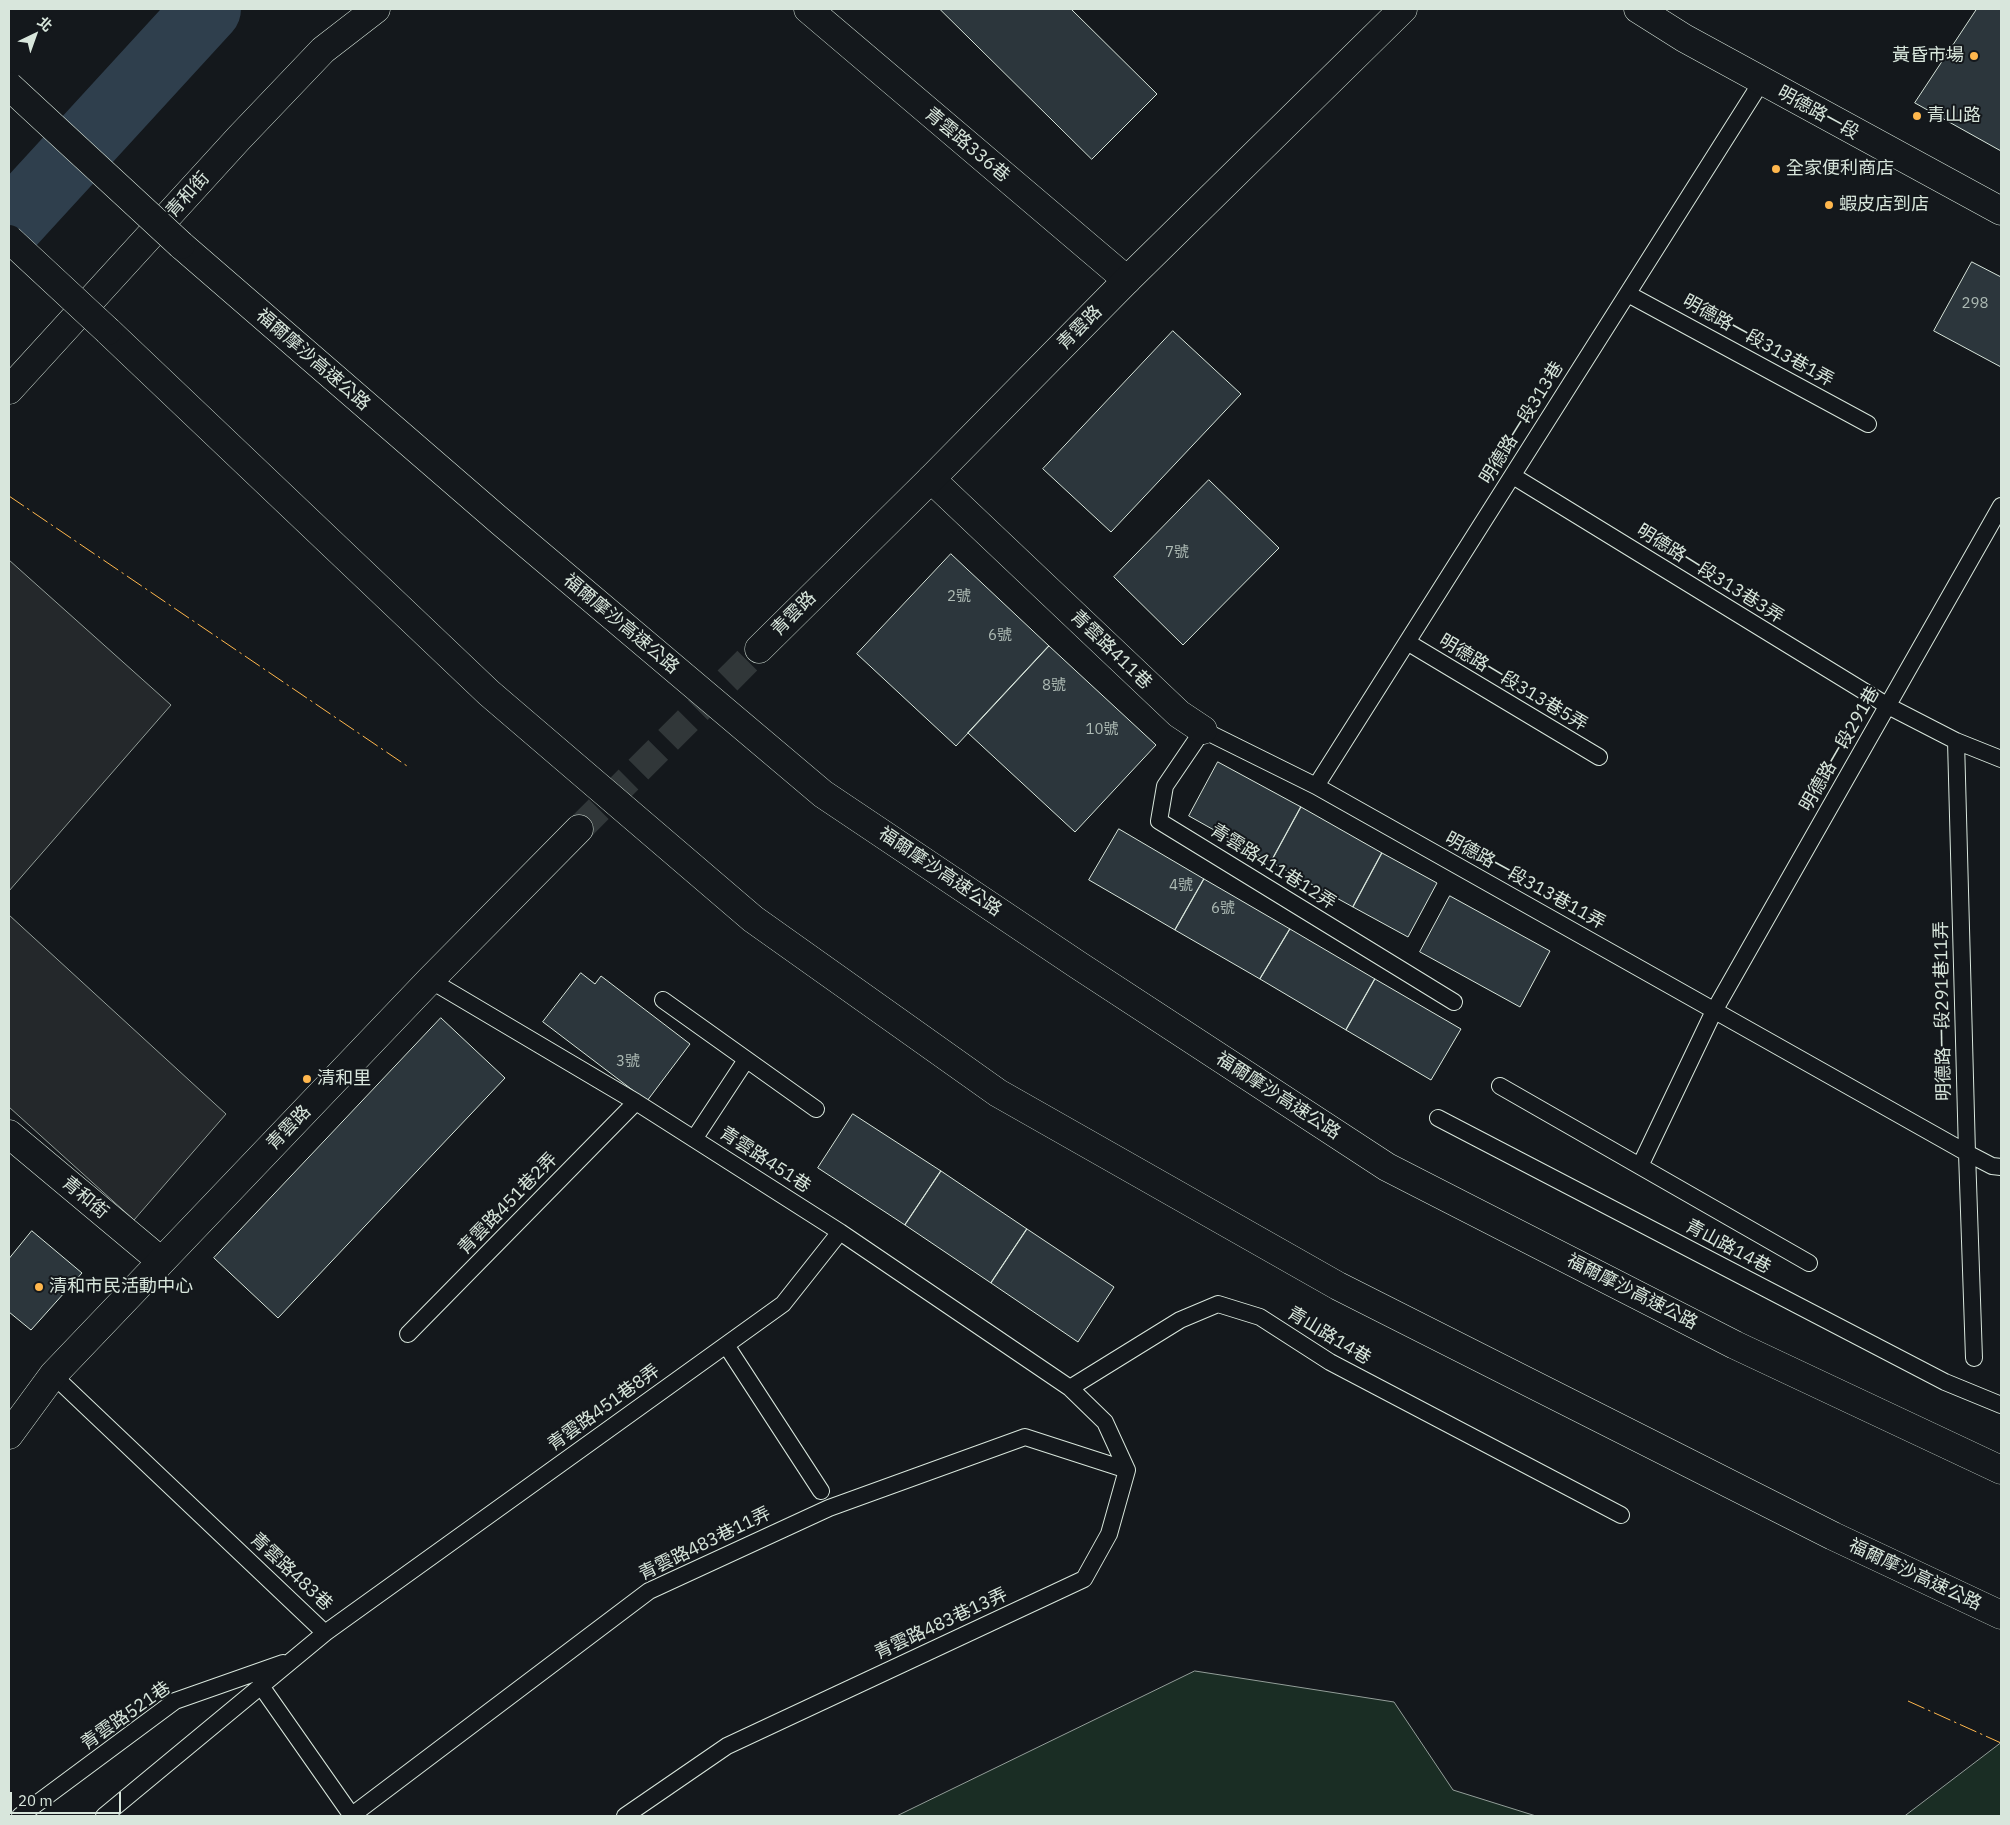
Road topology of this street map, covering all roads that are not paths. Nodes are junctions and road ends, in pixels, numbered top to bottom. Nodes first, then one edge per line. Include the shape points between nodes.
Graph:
1 (376, 9) edge
2 (808, 9) edge
3 (1403, 9) edge
4 (1638, 9) edge
5 (1762, 82) junction
6 (9, 86) edge
7 (2001, 211) edge
8 (9, 239) edge
9 (1127, 280) junction
10 (1628, 294) junction
11 (9, 390) edge
12 (1868, 424) dead end
13 (1512, 476) junction
14 (931, 479) junction
15 (2001, 506) edge
16 (1407, 642) junction
17 (759, 649) tunnel mouth
18 (1888, 706) junction
19 (1203, 730) junction
20 (1956, 740) junction
21 (1599, 757) dead end
22 (2001, 759) edge
23 (1316, 786) junction
24 (580, 829) tunnel mouth
25 (430, 980) junction
26 (663, 1000) dead end
27 (1454, 1002) dead end
28 (1714, 1011) junction
29 (746, 1060) junction
30 (1500, 1086) dead end
31 (636, 1102) junction
32 (816, 1108) dead end
33 (1438, 1118) dead end
34 (9, 1134) edge
35 (694, 1139) junction
36 (1966, 1153) junction
37 (1640, 1166) junction
38 (1996, 1167) edge
39 (840, 1232) junction
40 (161, 1261) junction
41 (1809, 1263) dead end
42 (408, 1334) dead end
43 (726, 1345) junction
44 (1974, 1358) dead end
45 (53, 1375) junction
46 (1070, 1388) junction
47 (2001, 1405) edge
48 (9, 1435) edge
49 (1128, 1470) junction
50 (2001, 1470) edge
51 (821, 1491) dead end
52 (1622, 1515) dead end
53 (2001, 1615) edge
54 (326, 1633) junction
55 (294, 1659) junction
56 (261, 1686) junction
57 (20, 1816) edge
58 (104, 1816) edge
59 (351, 1816) edge
60 (625, 1816) edge

1 - 11 main road, 青和街 via 317,57
2 - 9 main road, 青雲路336巷
3 - 9 main road, 青雲路
4 - 5 main road, 明德路一段
5 - 7 main road, 明德路一段
5 - 10 lane, 明德路一段313巷
6 - 50 main road, 福爾摩沙高速公路, bridge via 181,245 501,522 823,794 1387,1167 1735,1345
8 - 53 main road, 福爾摩沙高速公路, bridge via 489,693 753,919 998,1093 1338,1286 1832,1536
9 - 14 main road, 青雲路
10 - 12 lane, 明德路一段313巷1弄
10 - 13 lane, 明德路一段313巷
13 - 16 lane, 明德路一段313巷
13 - 18 lane, 明德路一段313巷3弄
14 - 17 main road, 青雲路
14 - 19 main road, 青雲路411巷 via 1179,714
15 - 18 lane, 明德路一段291巷
16 - 21 lane, 明德路一段313巷5弄
16 - 23 lane, 明德路一段313巷
18 - 20 lane
18 - 28 lane, 明德路一段291巷
19 - 23 lane, 青雲路411巷
19 - 27 lane, 青雲路411巷12弄 via 1165,786 1159,821
20 - 22 lane
20 - 36 lane, 明德路一段291巷11弄
23 - 28 lane, 明德路一段313巷11弄
24 - 25 main road, 青雲路
25 - 31 lane, 青雲路451巷
25 - 40 main road, 青雲路
26 - 29 lane
28 - 36 lane, 明德路一段313巷11弄
28 - 37 lane
29 - 32 lane
29 - 35 lane
30 - 37 lane
31 - 35 lane, 青雲路451巷
31 - 42 lane, 青雲路451巷2弄
33 - 47 lane, 青山路14巷 via 1945,1382
34 - 40 main road, 青和街
35 - 39 lane, 青雲路451巷
36 - 38 lane, 明德路一段313巷11弄
36 - 44 lane, 明德路一段291巷11弄
37 - 41 lane
39 - 43 lane, 青雲路451巷8弄 via 783,1304
39 - 46 lane, 青雲路451巷
40 - 45 main road, 青雲路
43 - 51 lane
43 - 54 lane, 青雲路451巷8弄
45 - 48 main road, 青雲路
45 - 54 lane, 青雲路483巷
46 - 49 lane via 1105,1422
46 - 52 lane, 青山路14巷 via 1180,1320 1218,1304 1260,1317 1330,1362
49 - 59 lane, 青雲路483巷11弄 via 1025,1437 829,1508 649,1591
49 - 60 lane, 青雲路483巷13弄 via 1109,1534 1084,1579 727,1746
54 - 55 lane, 青雲路483巷
55 - 56 lane, 青雲路483巷
55 - 57 lane, 青雲路521巷 via 175,1702
56 - 58 lane, 青雲路483巷
56 - 59 lane

